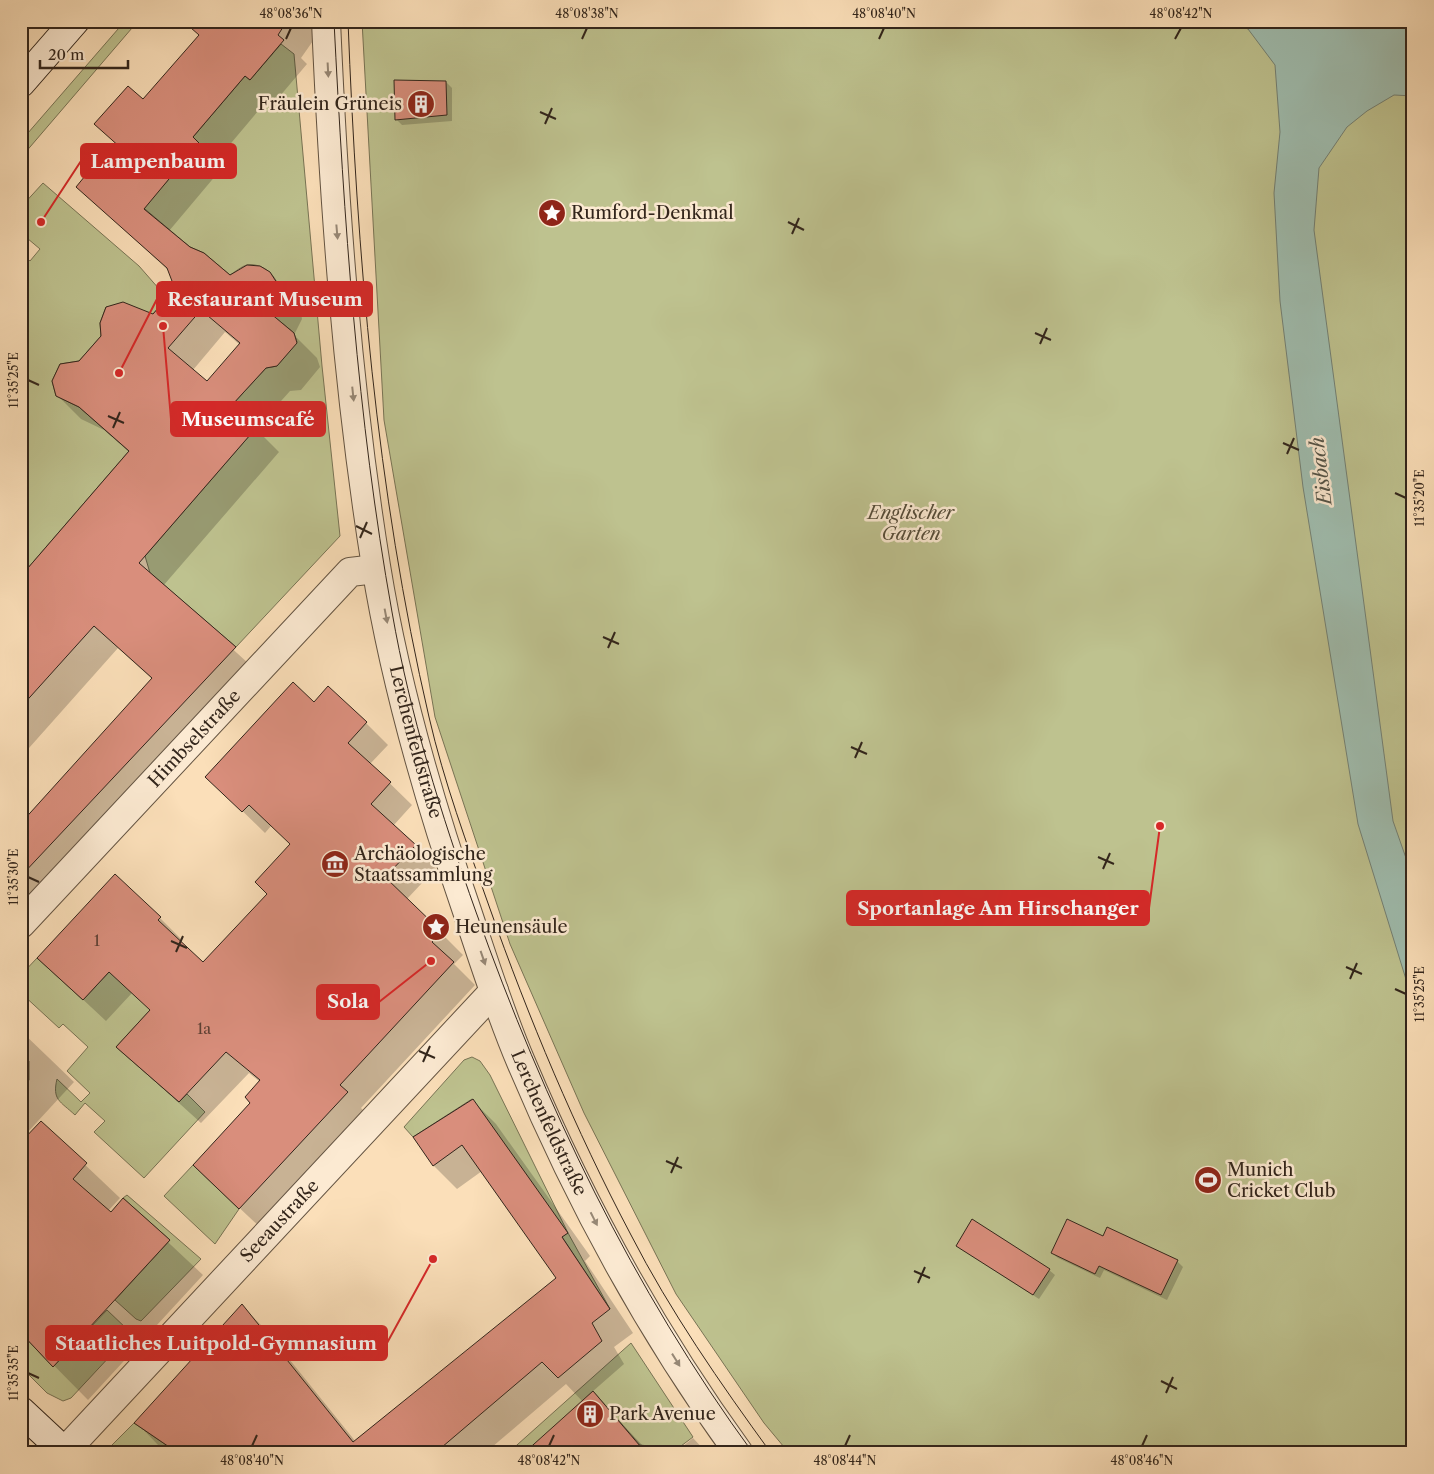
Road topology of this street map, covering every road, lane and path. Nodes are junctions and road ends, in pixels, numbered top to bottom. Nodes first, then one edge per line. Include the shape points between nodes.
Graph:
1 (75, 21) edge
2 (326, 21) edge
3 (21, 83) edge
4 (376, 569) junction
5 (21, 924) edge
6 (494, 991) junction
7 (21, 1411) edge
8 (65, 1452) edge
9 (739, 1453) edge

1 - 3 street
2 -> 4 street, Lerchenfeldstraße via 340,273
4 - 5 street, Himbselstraße via 350,572
4 -> 6 street, Lerchenfeldstraße via 396,670 423,777
6 - 8 street, Seeaustraße
6 -> 9 street, Lerchenfeldstraße via 548,1124 610,1250 685,1374
7 - 8 street

